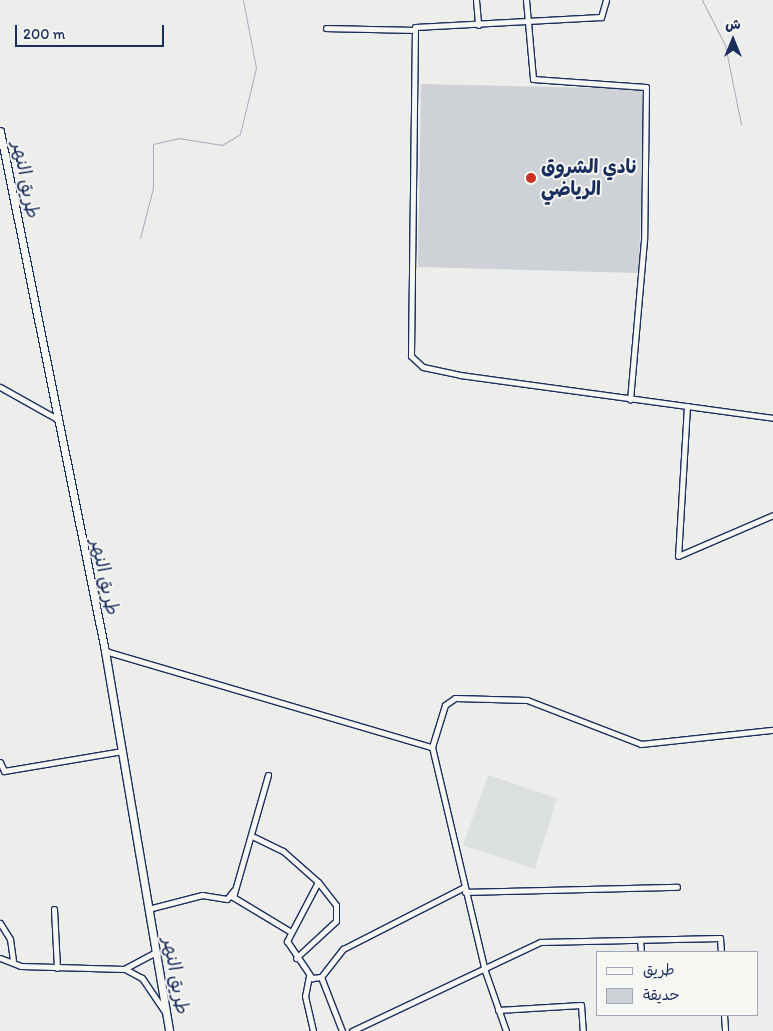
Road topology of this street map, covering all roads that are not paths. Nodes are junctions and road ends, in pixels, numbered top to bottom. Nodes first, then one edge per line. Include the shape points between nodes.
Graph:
1 (476, 0) edge
2 (526, 0) edge
3 (606, 0) edge
4 (528, 23) junction
5 (478, 25) junction
6 (326, 28) dead end
7 (414, 30) junction
8 (0, 131) edge
9 (0, 387) edge
10 (630, 399) junction
11 (687, 406) junction
12 (773, 418) edge
13 (57, 419) junction
14 (773, 515) edge
15 (105, 651) junction
16 (773, 730) edge
17 (432, 747) junction
18 (122, 751) junction
19 (0, 762) edge
20 (268, 775) dead end
21 (254, 837) junction
22 (318, 882) junction
23 (677, 887) dead end
24 (235, 890) junction
25 (465, 890) junction
26 (54, 909) dead end
27 (148, 909) junction
28 (0, 923) edge
29 (290, 932) junction
30 (640, 940) junction
31 (641, 951) edge
32 (721, 951) edge
33 (154, 953) junction
34 (0, 958) edge
35 (296, 958) junction
36 (13, 960) junction
37 (57, 968) junction
38 (124, 969) junction
39 (485, 971) junction
40 (309, 976) junction
41 (321, 977) junction
42 (498, 1010) junction
43 (165, 1012) junction
44 (724, 1016) edge
45 (504, 1029) edge
46 (169, 1031) edge
47 (313, 1031) edge
48 (342, 1031) edge
49 (352, 1031) edge
50 (498, 1031) edge
51 (583, 1031) edge
52 (725, 1031) edge

1 - 5 street
2 - 4 street
3 - 4 street via 601,16
4 - 5 street
4 - 10 street via 530,70 537,81 646,87 644,240
5 - 7 street via 421,25
6 - 7 street
7 - 10 street via 411,356 423,367 460,375
8 - 13 main road, طريق النهر
9 - 13 street
10 - 11 street
11 - 12 street
11 - 14 street via 678,556
13 - 15 main road, طريق النهر
15 - 17 street
15 - 18 main road, طريق النهر
16 - 17 street via 641,744 527,700 455,698 445,706
17 - 25 street
18 - 19 street via 4,771
18 - 27 main road, طريق النهر
20 - 21 street
21 - 22 street via 284,851
21 - 24 street
22 - 29 street
22 - 35 street via 336,905 336,921
23 - 25 street
24 - 27 street via 227,899 202,896
24 - 29 street via 236,902
25 - 39 street
25 - 41 street via 343,949
26 - 37 street
27 - 33 main road, طريق النهر
28 - 36 street via 10,939
29 - 35 street via 287,946
30 - 31 street
30 - 32 street via 720,938
30 - 39 street via 540,942
33 - 38 street
33 - 43 main road, طريق النهر
34 - 36 street
35 - 40 street
36 - 37 street via 16,965
37 - 38 street
38 - 43 street via 142,978
39 - 42 street
39 - 49 street
40 - 41 street
40 - 47 street via 305,996
41 - 48 street
42 - 45 street
42 - 51 street via 581,1005
43 - 46 main road, طريق النهر
44 - 52 street
45 - 50 street

